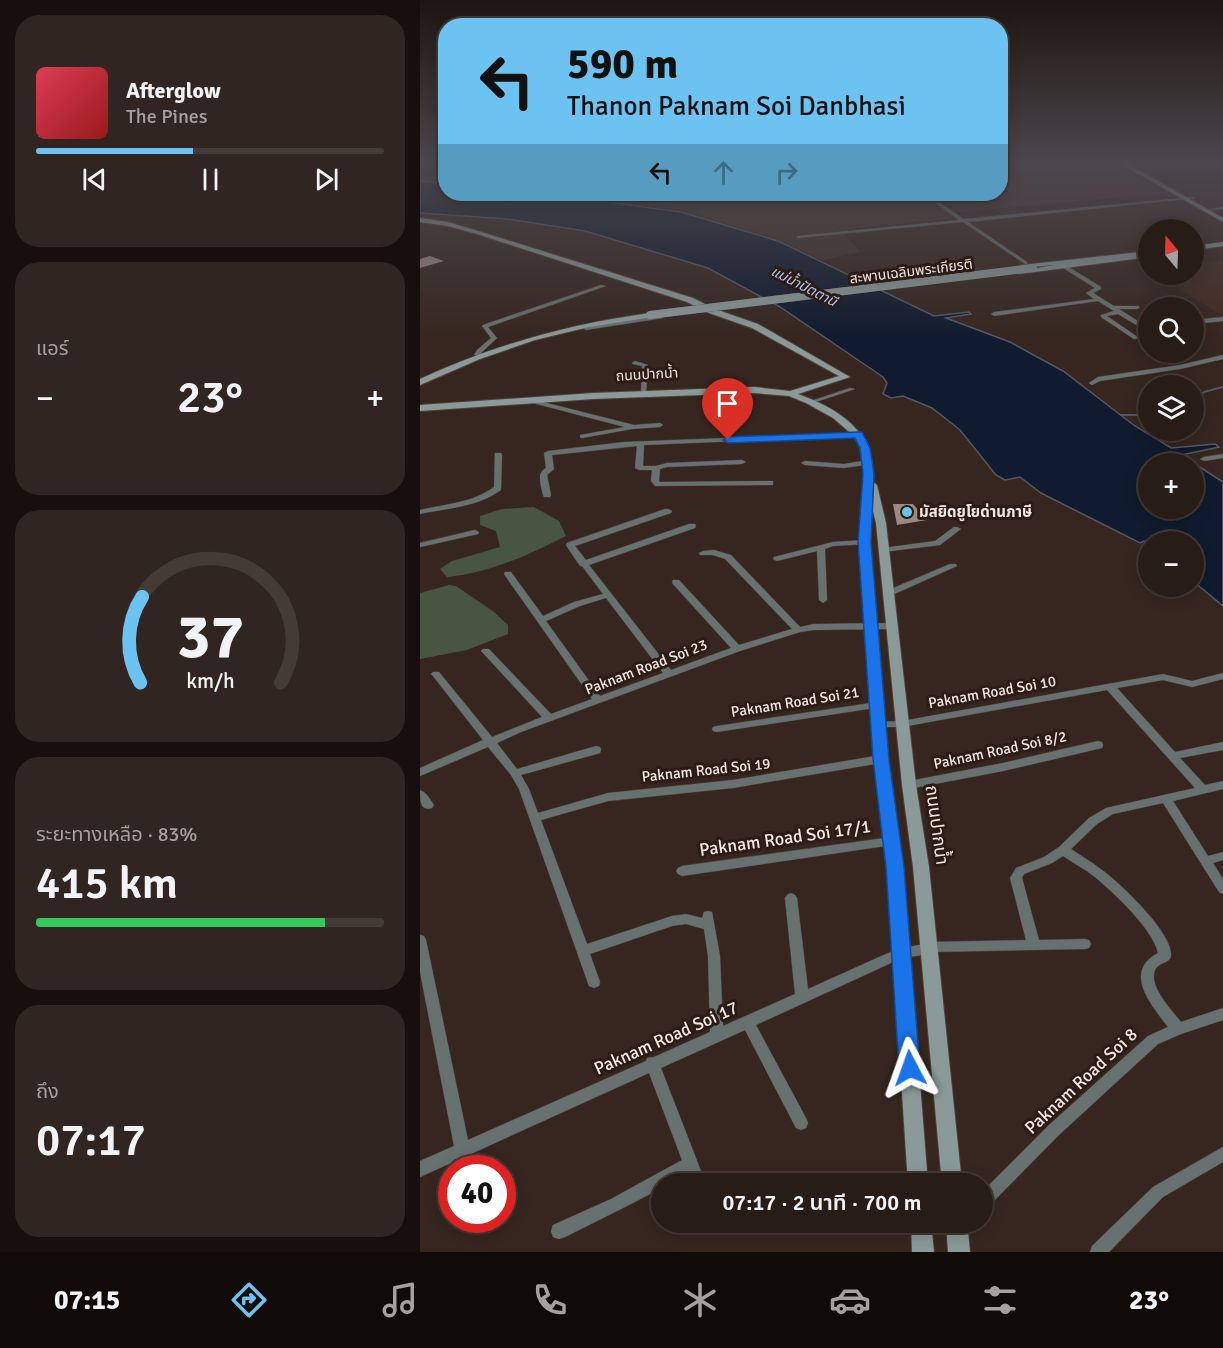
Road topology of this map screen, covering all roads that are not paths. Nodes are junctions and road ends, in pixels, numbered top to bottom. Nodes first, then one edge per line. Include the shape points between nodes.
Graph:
1 (437, 222) edge
2 (939, 222) edge
3 (966, 222) edge
4 (798, 237) dead end
5 (1223, 245) edge
6 (1204, 247) edge
7 (1138, 255) edge
8 (1138, 255) edge
9 (1138, 256) edge
10 (1025, 263) dead end
11 (1065, 267) junction
12 (603, 286) dead end
13 (1098, 300) junction
14 (1137, 307) dead end
15 (1112, 308) junction
16 (712, 311) junction
17 (1118, 312) junction
18 (994, 314) dead end
19 (1223, 319) edge
20 (1204, 321) edge
21 (1138, 323) edge
22 (586, 328) dead end
23 (1138, 329) edge
24 (1126, 331) junction
25 (1136, 338) dead end
26 (477, 356) junction
27 (1223, 357) edge
28 (635, 363) dead end
29 (420, 382) edge
30 (1092, 383) dead end
31 (852, 389) dead end
32 (644, 393) junction
33 (790, 394) junction
34 (527, 400) junction
35 (811, 402) junction
36 (420, 408) edge
37 (660, 425) dead end
38 (634, 427) junction
39 (858, 435) junction
40 (582, 436) dead end
41 (641, 444) junction
42 (498, 455) dead end
43 (1223, 456) edge
44 (1204, 459) dead end
45 (742, 462) dead end
46 (805, 463) dead end
47 (656, 468) junction
48 (868, 468) junction
49 (770, 483) dead end
50 (547, 495) dead end
51 (668, 511) dead end
52 (420, 512) edge
53 (692, 526) dead end
54 (957, 529) dead end
55 (475, 532) dead end
56 (865, 542) junction
57 (420, 545) edge
58 (821, 547) junction
59 (883, 550) junction
60 (703, 553) dead end
61 (777, 559) dead end
62 (583, 564) junction
63 (952, 566) dead end
64 (508, 574) dead end
65 (676, 582) dead end
66 (887, 594) junction
67 (608, 596) junction
68 (823, 600) dead end
69 (541, 620) junction
70 (891, 626) junction
71 (873, 627) junction
72 (798, 630) junction
73 (737, 649) junction
74 (486, 651) dead end
75 (436, 674) dead end
76 (669, 674) junction
77 (1223, 676) edge
78 (1109, 686) junction
79 (599, 701) junction
80 (878, 705) junction
81 (549, 718) junction
82 (879, 724) junction
83 (902, 724) junction
84 (717, 729) dead end
85 (490, 741) junction
86 (1098, 745) dead end
87 (1223, 746) edge
88 (596, 750) dead end
89 (1172, 756) junction
90 (881, 759) junction
91 (420, 772) edge
92 (515, 773) junction
93 (909, 785) junction
94 (1223, 785) edge
95 (1203, 790) junction
96 (420, 794) edge
97 (1166, 799) junction
98 (428, 806) dead end
99 (535, 818) junction
100 (892, 841) junction
101 (1063, 850) junction
102 (1223, 856) edge
103 (1205, 861) junction
104 (682, 871) dead end
105 (1223, 889) edge
106 (791, 898) dead end
107 (420, 940) edge
108 (1085, 944) dead end
109 (1034, 946) junction
110 (929, 948) junction
111 (583, 951) junction
112 (901, 953) junction
113 (594, 982) dead end
114 (802, 996) junction
115 (1223, 1014) edge
116 (747, 1021) junction
117 (1178, 1029) junction
118 (717, 1035) junction
119 (652, 1063) junction
120 (801, 1123) dead end
121 (462, 1149) junction
122 (1223, 1154) edge
123 (690, 1164) junction
124 (420, 1168) edge
125 (694, 1173) edge
126 (917, 1173) edge
127 (951, 1173) edge
128 (993, 1192) edge
129 (559, 1231) dead end
130 (922, 1233) edge
131 (959, 1233) edge
132 (923, 1252) edge
133 (959, 1252) edge
134 (1098, 1252) edge

1 - 16 street via 690,300
2 - 4 street
3 - 10 street
5 - 6 street
7 - 11 street via 914,281 928,283
8 - 26 street, สะพานเฉลิมพระเกียรติ, bridge via 650,315 567,328
9 - 11 street
11 - 13 street via 1099,288 1089,293
12 - 26 street via 485,326 494,338
13 - 15 street
13 - 18 street
14 - 15 street
15 - 17 street
16 - 22 street
16 - 33 street via 755,326 846,377
17 - 21 street
17 - 24 street via 1103,316
19 - 20 street
23 - 24 street
24 - 25 street
26 - 29 street, สะพานเฉลิมพระเกียรติ
27 - 30 street
28 - 32 street via 645,365
31 - 35 street
32 - 33 street, ถนนปากน้ำ via 742,389
32 - 34 street, ถนนปากน้ำ
33 - 35 street, ถนนปากน้ำ
34 - 36 street, ถนนปากน้ำ
34 - 38 street
35 - 39 street, ถนนปากน้ำ
37 - 38 street
38 - 40 street
39 - 41 street
39 - 48 street, ถนนปากน้ำ
41 - 47 street via 639,468
41 - 50 street via 548,453 550,469 543,475
42 - 52 street via 498,488 494,492
43 - 44 street
45 - 47 street
46 - 48 street
47 - 49 street via 658,484
48 - 56 street, ถนนปากน้ำ
48 - 59 street, ถนนปากน้ำ
51 - 62 street via 571,544
53 - 62 street
54 - 59 street via 937,543
55 - 57 street
56 - 58 street
56 - 71 street, ถนนปากน้ำ
58 - 61 street
58 - 68 street
59 - 66 street, ถนนปากน้ำ
60 - 72 street via 728,557
62 - 67 street
63 - 66 street
64 - 69 street
65 - 73 street
66 - 70 street, ถนนปากน้ำ
67 - 69 street
67 - 76 street
69 - 79 street
70 - 71 street, Paknam Road Soi 23
70 - 83 street, ถนนปากน้ำ
71 - 72 street, Paknam Road Soi 23
71 - 80 street, ถนนปากน้ำ
72 - 73 street, Paknam Road Soi 23
73 - 76 street, Paknam Road Soi 23
74 - 81 street
75 - 85 street
76 - 79 street, Paknam Road Soi 23
77 - 78 street, Paknam Road Soi 10 via 1192,684 1163,677
78 - 83 street, Paknam Road Soi 10
78 - 89 street
79 - 81 street, Paknam Road Soi 23
80 - 82 street, ถนนปากน้ำ
80 - 84 street, Paknam Road Soi 21
81 - 85 street, Paknam Road Soi 23
82 - 83 street, Paknam Road Soi 10
82 - 90 street, ถนนปากน้ำ
83 - 93 street, ถนนปากน้ำ
85 - 91 street, Paknam Road Soi 23
85 - 92 street
86 - 93 street, Paknam Road Soi 8/2
87 - 89 street
88 - 92 street
89 - 95 street
90 - 99 street, Paknam Road Soi 19 via 733,784 608,797
90 - 100 street, ถนนปากน้ำ
92 - 99 street
93 - 110 street, ถนนปากน้ำ
94 - 95 street
95 - 97 street
96 - 98 street
97 - 101 street via 1110,811 1092,821
97 - 103 street
99 - 111 street
100 - 104 street, Paknam Road Soi 17/1
100 - 112 street, ถนนปากน้ำ
101 - 109 street via 1020,871 1016,878
101 - 117 street via 1098,873 1162,943 1165,956 1152,963 1147,983
102 - 103 street
103 - 105 street
106 - 114 street
107 - 121 street
108 - 109 street, Paknam Road Soi 17
109 - 110 street, Paknam Road Soi 17
110 - 112 street, Paknam Road Soi 17
110 - 127 street, ถนนปากน้ำ
111 - 113 street
111 - 118 street via 672,921 708,921 714,956
112 - 114 street, Paknam Road Soi 17
112 - 126 street, ถนนปากน้ำ
114 - 116 street, Paknam Road Soi 17
115 - 117 street, Paknam Road Soi 8
116 - 118 street, Paknam Road Soi 17
116 - 120 street
117 - 128 street, Paknam Road Soi 8 via 1154,1040 1091,1095
118 - 119 street, Paknam Road Soi 17
119 - 121 street, Paknam Road Soi 17
119 - 123 street
121 - 124 street, Paknam Road Soi 17
122 - 134 street via 1158,1192
123 - 125 street
123 - 129 street
130 - 132 street
131 - 133 street

